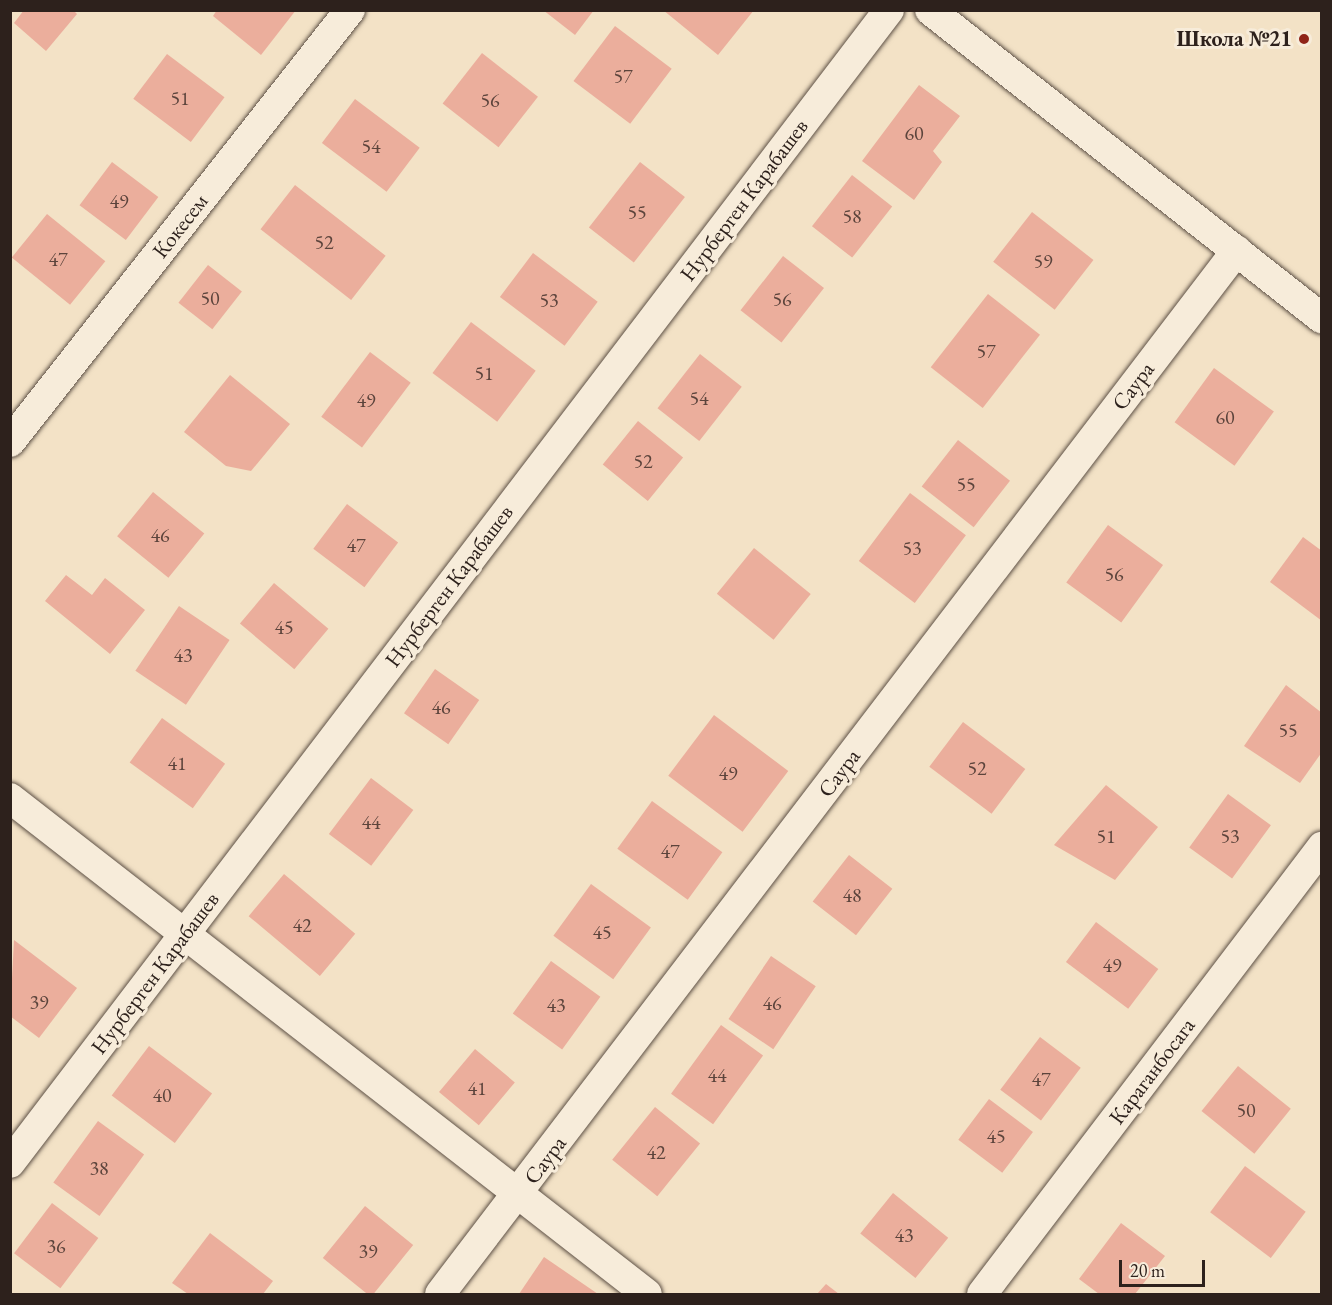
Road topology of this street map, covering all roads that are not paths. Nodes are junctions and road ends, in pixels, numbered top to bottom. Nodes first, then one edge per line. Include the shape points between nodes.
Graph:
1 (350, 10) edge
2 (889, 10) edge
3 (930, 10) edge
4 (1237, 250) junction
5 (1322, 319) edge
6 (10, 442) edge
7 (10, 798) edge
8 (1322, 847) edge
9 (184, 933) junction
10 (10, 1163) edge
11 (519, 1195) junction
12 (440, 1294) edge
13 (646, 1294) edge
14 (982, 1294) edge

1 - 6 street, Кокесем
2 - 9 street, Нурберген Карабашев
3 - 4 street
4 - 5 street
4 - 11 street, Саура
7 - 9 street
8 - 14 street, Караганбосага
9 - 10 street, Нурберген Карабашев
9 - 11 street
11 - 12 street, Саура
11 - 13 street

